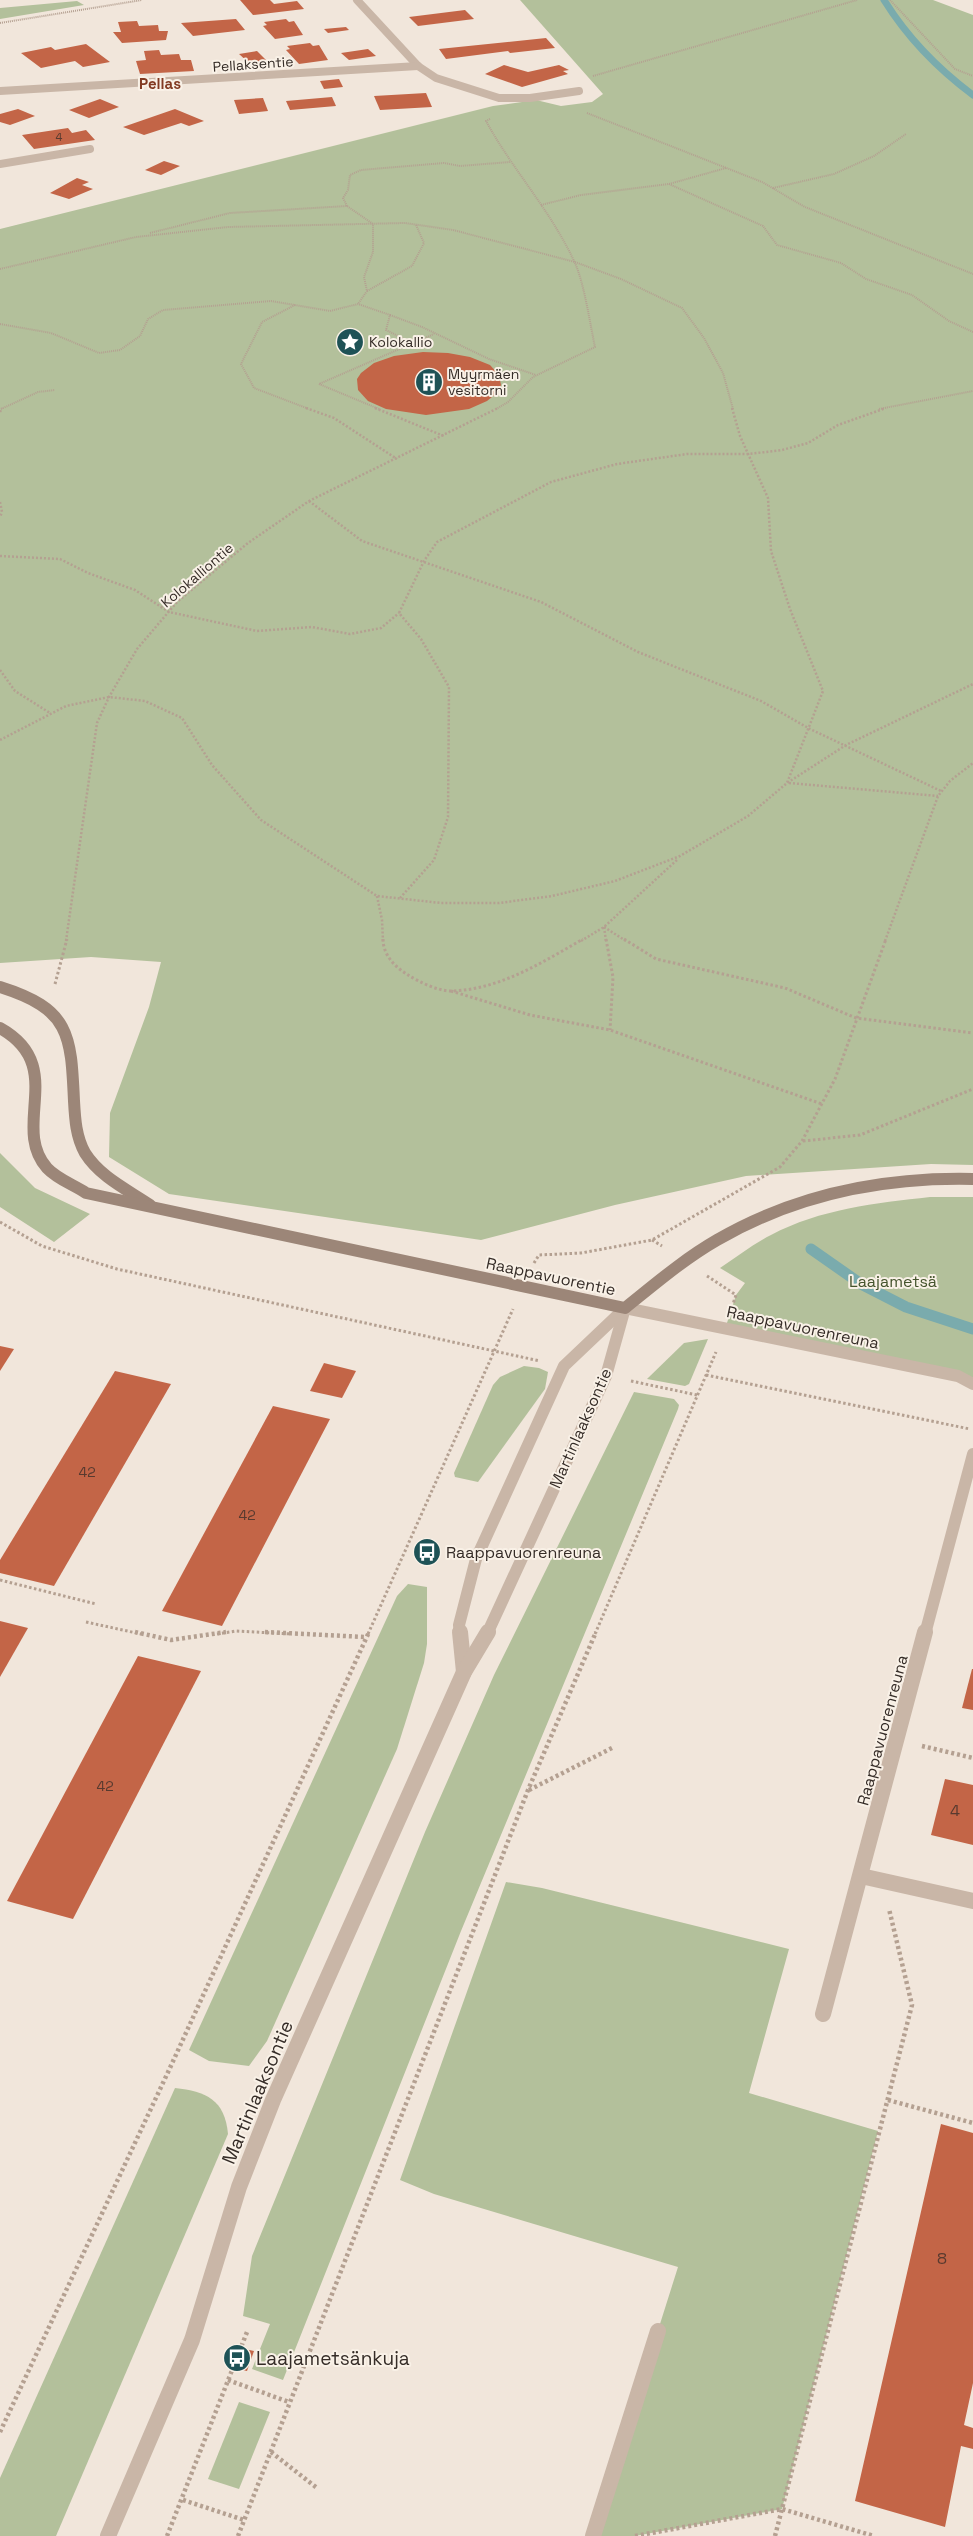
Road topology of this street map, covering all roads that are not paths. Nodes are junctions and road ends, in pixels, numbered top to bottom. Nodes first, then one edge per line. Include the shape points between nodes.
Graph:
1 (357, 0) edge
2 (418, 66) junction
3 (0, 91) edge
4 (580, 91) dead end
5 (90, 149) dead end
6 (0, 164) edge
7 (0, 987) edge
8 (0, 1028) edge
9 (973, 1179) edge
10 (157, 1209) junction
11 (625, 1308) junction
12 (973, 1384) edge
13 (973, 1454) edge
14 (464, 1672) junction
15 (862, 1876) junction
16 (973, 1901) edge
17 (824, 2014) dead end
18 (658, 2331) dead end
19 (108, 2536) edge
20 (593, 2536) edge

1 - 2 street
2 - 3 street, Pellaksentie
2 - 4 street via 436,78 487,96 511,99
5 - 6 street
7 - 10 main road, Raappavuorentie via 22,992 49,1007 66,1029 73,1055 75,1130 86,1154 110,1178
8 - 10 main road, Raappavuorentie via 17,1038 30,1055 35,1075 36,1148 46,1167 86,1193
9 - 11 main road, Raappavuorentie via 922,1178 869,1186 773,1214 730,1233 685,1261
10 - 11 main road, Raappavuorentie
11 - 12 street, Raappavuorenreuna via 958,1376
11 - 14 street, Martinlaaksontie via 606,1376 489,1631
11 - 14 street, Martinlaaksontie via 564,1366 476,1559 459,1625
13 - 15 street, Raappavuorenreuna
14 - 19 street, Martinlaaksontie via 273,2100 239,2187 192,2340
15 - 16 street
15 - 17 street, Raappavuorenreuna
18 - 20 street

